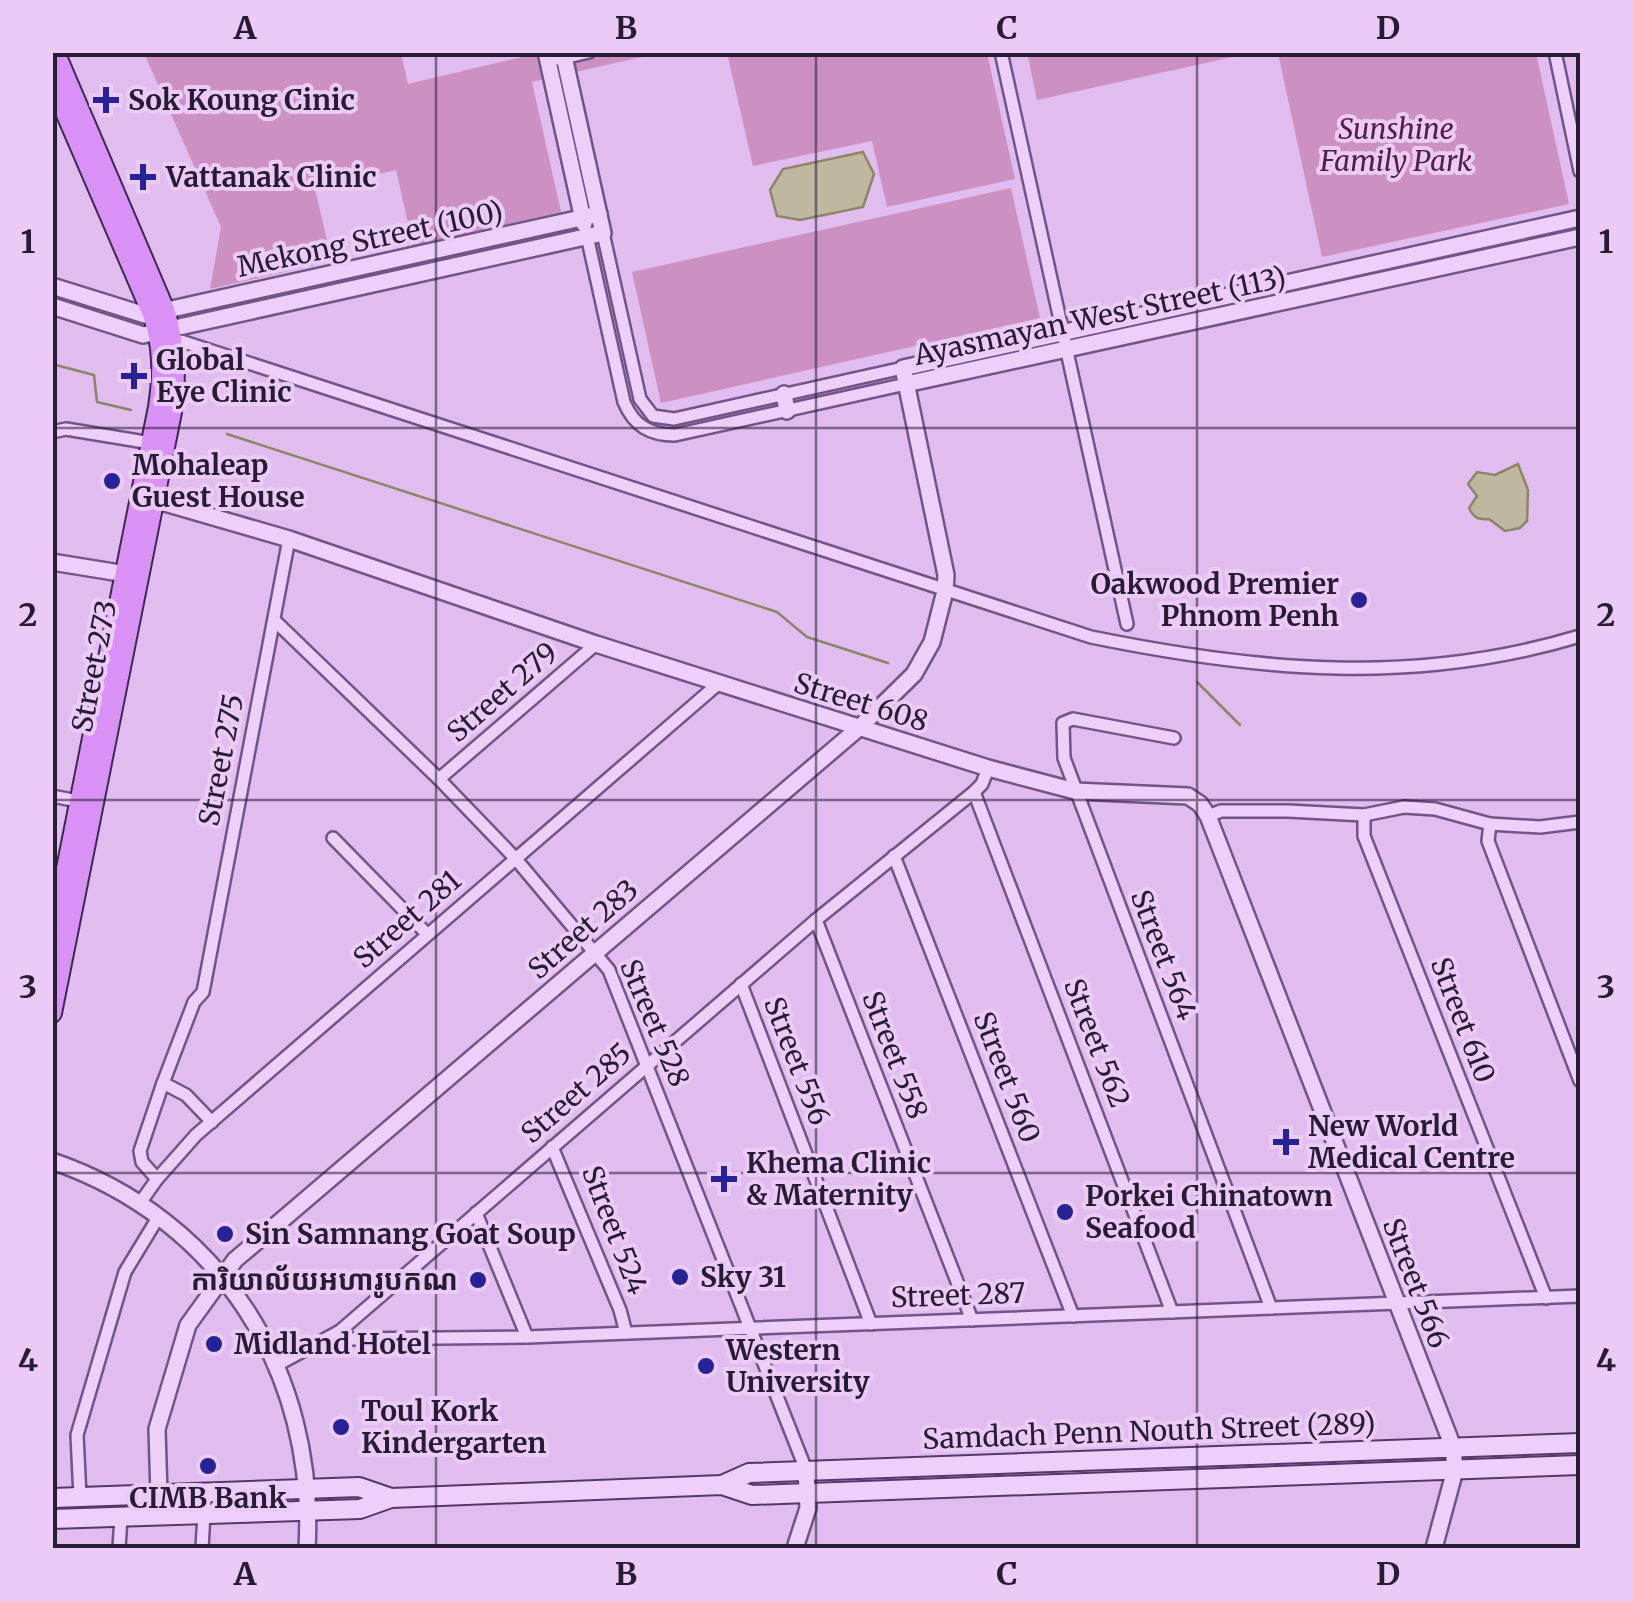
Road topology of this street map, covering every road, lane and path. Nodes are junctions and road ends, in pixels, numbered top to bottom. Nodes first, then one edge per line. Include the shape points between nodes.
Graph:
1 (589, 52) edge
2 (1001, 52) edge
3 (1554, 52) edge
4 (555, 56) edge
5 (56, 61) edge
6 (52, 82) edge
7 (1580, 171) edge
8 (591, 216) junction
9 (1580, 218) edge
10 (595, 234) junction
11 (1580, 236) edge
12 (1402, 258) junction
13 (1406, 275) junction
14 (52, 286) edge
15 (52, 306) edge
16 (1168, 309) junction
17 (1172, 326) junction
18 (163, 328) junction
19 (1064, 341) junction
20 (904, 376) junction
21 (786, 403) junction
22 (52, 432) edge
23 (151, 444) junction
24 (147, 498) junction
25 (290, 538) junction
26 (52, 562) edge
27 (132, 575) junction
28 (945, 591) junction
29 (274, 620) junction
30 (1128, 624) dead end
31 (1580, 636) edge
32 (596, 644) junction
33 (718, 684) junction
34 (860, 726) junction
35 (1174, 738) dead end
36 (988, 768) junction
37 (440, 779) junction
38 (1075, 791) junction
39 (974, 792) junction
40 (52, 796) edge
41 (87, 803) junction
42 (1208, 816) junction
43 (1364, 816) junction
44 (1580, 822) edge
45 (1490, 824) junction
46 (333, 838) dead end
47 (894, 856) junction
48 (515, 858) junction
49 (816, 920) junction
50 (427, 934) junction
51 (52, 939) edge
52 (595, 951) junction
53 (740, 984) junction
54 (52, 1013) edge
55 (648, 1064) junction
56 (1580, 1081) edge
57 (163, 1083) junction
58 (212, 1122) junction
59 (552, 1147) junction
60 (52, 1161) edge
61 (156, 1179) junction
62 (140, 1203) junction
63 (476, 1213) junction
64 (159, 1216) junction
65 (222, 1276) junction
66 (1580, 1296) edge
67 (1546, 1298) junction
68 (1397, 1303) junction
69 (1272, 1308) junction
70 (1172, 1312) junction
71 (1074, 1316) junction
72 (972, 1320) junction
73 (870, 1324) junction
74 (748, 1328) junction
75 (340, 1331) junction
76 (626, 1333) junction
77 (527, 1337) junction
78 (277, 1365) junction
79 (1580, 1443) edge
80 (1454, 1447) junction
81 (1305, 1452) junction
82 (1580, 1466) edge
83 (806, 1470) junction
84 (1455, 1470) junction
85 (1306, 1475) junction
86 (722, 1485) junction
87 (308, 1489) junction
88 (807, 1492) junction
89 (159, 1495) junction
90 (52, 1498) edge
91 (80, 1498) junction
92 (391, 1498) junction
93 (308, 1511) junction
94 (204, 1514) junction
95 (121, 1517) junction
96 (52, 1519) edge
97 (119, 1548) edge
98 (202, 1548) edge
99 (307, 1548) edge
100 (795, 1548) edge
101 (1434, 1548) edge

1 - 4 street
2 - 19 street
3 - 7 street
4 - 8 street
5 - 18 main road
6 - 18 main road
8 - 10 street
8 - 18 street, Mekong Street (100)
9 - 12 street, Ayasmayan West Street (113)
10 - 18 street, Mekong Street (100)
10 - 21 street, Ayasmayan West Street (113) via 640,400 653,416 674,419
10 - 21 street, Ayasmayan West Street (113) via 624,402 634,421 659,436 675,436
11 - 13 street, Ayasmayan West Street (113)
12 - 13 street
12 - 16 street, Ayasmayan West Street (113)
13 - 17 street, Ayasmayan West Street (113)
14 - 18 street
15 - 18 street via 143,334
16 - 17 street
16 - 19 street, Ayasmayan West Street (113)
17 - 19 street, Ayasmayan West Street (113)
18 - 23 main road, Street 273
18 - 24 main road, Street 273 via 176,388
18 - 28 street via 181,340
19 - 20 street, Ayasmayan West Street (113)
19 - 30 street
20 - 21 street, Ayasmayan West Street (113)
20 - 28 street, Street 283
22 - 23 street
23 - 24 main road, Street 273
24 - 25 street, Street 608
24 - 27 main road, Street 273
25 - 29 street, Street 275
25 - 32 street, Street 608
26 - 27 street
27 - 41 main road, Street 273
28 - 31 street via 1091,638 1260,666 1366,670 1456,664
28 - 34 street, Street 283 via 932,642 914,674
29 - 37 street, Street 528
29 - 57 street, Street 275 via 202,992
32 - 33 street, Street 608
32 - 37 street, Street 279
33 - 34 street, Street 608
33 - 48 street, Street 281
34 - 36 street, Street 608
34 - 52 street, Street 283
35 - 38 street, Street 564 via 1073,718 1063,723 1064,758
36 - 38 street, Street 608
36 - 39 street, Street 285
37 - 48 street, Street 528
38 - 42 street, Street 608 via 1188,796
38 - 69 street, Street 564
39 - 47 street, Street 285
39 - 70 street, Street 562
40 - 41 street
41 - 51 main road, Street 273
41 - 54 main road, Street 273
42 - 43 street
42 - 68 street, Street 566
43 - 45 street via 1422,808
43 - 67 street, Street 610 via 1364,836
44 - 45 street
45 - 56 street via 1488,841
46 - 50 street
47 - 49 street, Street 285
47 - 71 street, Street 560
48 - 50 street, Street 281
48 - 52 street, Street 528
49 - 53 street, Street 285
49 - 72 street, Street 558
50 - 58 street, Street 281
52 - 55 street, Street 528
52 - 65 street, Street 283
53 - 55 street, Street 285
53 - 73 street, Street 556
55 - 59 street, Street 285
55 - 74 street, Street 528
57 - 58 street
57 - 61 street, Street 275 via 140,1152
58 - 61 street, Street 281
59 - 63 street, Street 285
59 - 76 street, Street 524
60 - 62 street
61 - 62 street, Street 281
62 - 64 street
63 - 75 street, Street 285
63 - 77 street
64 - 65 street
64 - 91 street via 125,1272 77,1435
65 - 78 street
65 - 89 street, Street 283 via 188,1325 156,1429
66 - 67 street, Street 287
67 - 68 street, Street 287
68 - 69 street, Street 287
68 - 80 street, Street 566
69 - 70 street, Street 287
70 - 71 street, Street 287
71 - 72 street, Street 287
72 - 73 street, Street 287
73 - 74 street, Street 287
74 - 76 street, Street 287
74 - 83 street, Street 528
75 - 77 street, Street 287 via 348,1340
75 - 78 street, Street 285
76 - 77 street, Street 287
78 - 87 street via 298,1426
79 - 80 main road, Samdach Penn Nouth Street (289)
80 - 81 main road, Samdach Penn Nouth Street (289)
80 - 84 street, Street 566
81 - 83 main road, Samdach Penn Nouth Street (289)
81 - 85 main road
82 - 84 main road, Samdach Penn Nouth Street (289)
83 - 86 main road, Samdach Penn Nouth Street (289) via 749,1473
83 - 88 street, Street 528
84 - 85 main road, Samdach Penn Nouth Street (289)
84 - 101 street, Street 566
85 - 88 main road, Samdach Penn Nouth Street (289)
86 - 88 main road, Samdach Penn Nouth Street (289) via 752,1495
86 - 92 main road, Samdach Penn Nouth Street (289)
87 - 89 main road, Samdach Penn Nouth Street (289)
87 - 92 main road, Samdach Penn Nouth Street (289) via 359,1487
87 - 93 street
88 - 100 street, Street 528
89 - 91 main road, Samdach Penn Nouth Street (289)
90 - 91 main road, Samdach Penn Nouth Street (289)
92 - 93 main road, Samdach Penn Nouth Street (289) via 360,1509
93 - 94 main road, Samdach Penn Nouth Street (289)
93 - 99 street
94 - 95 main road, Samdach Penn Nouth Street (289)
94 - 98 street
95 - 96 main road, Samdach Penn Nouth Street (289)
95 - 97 street

